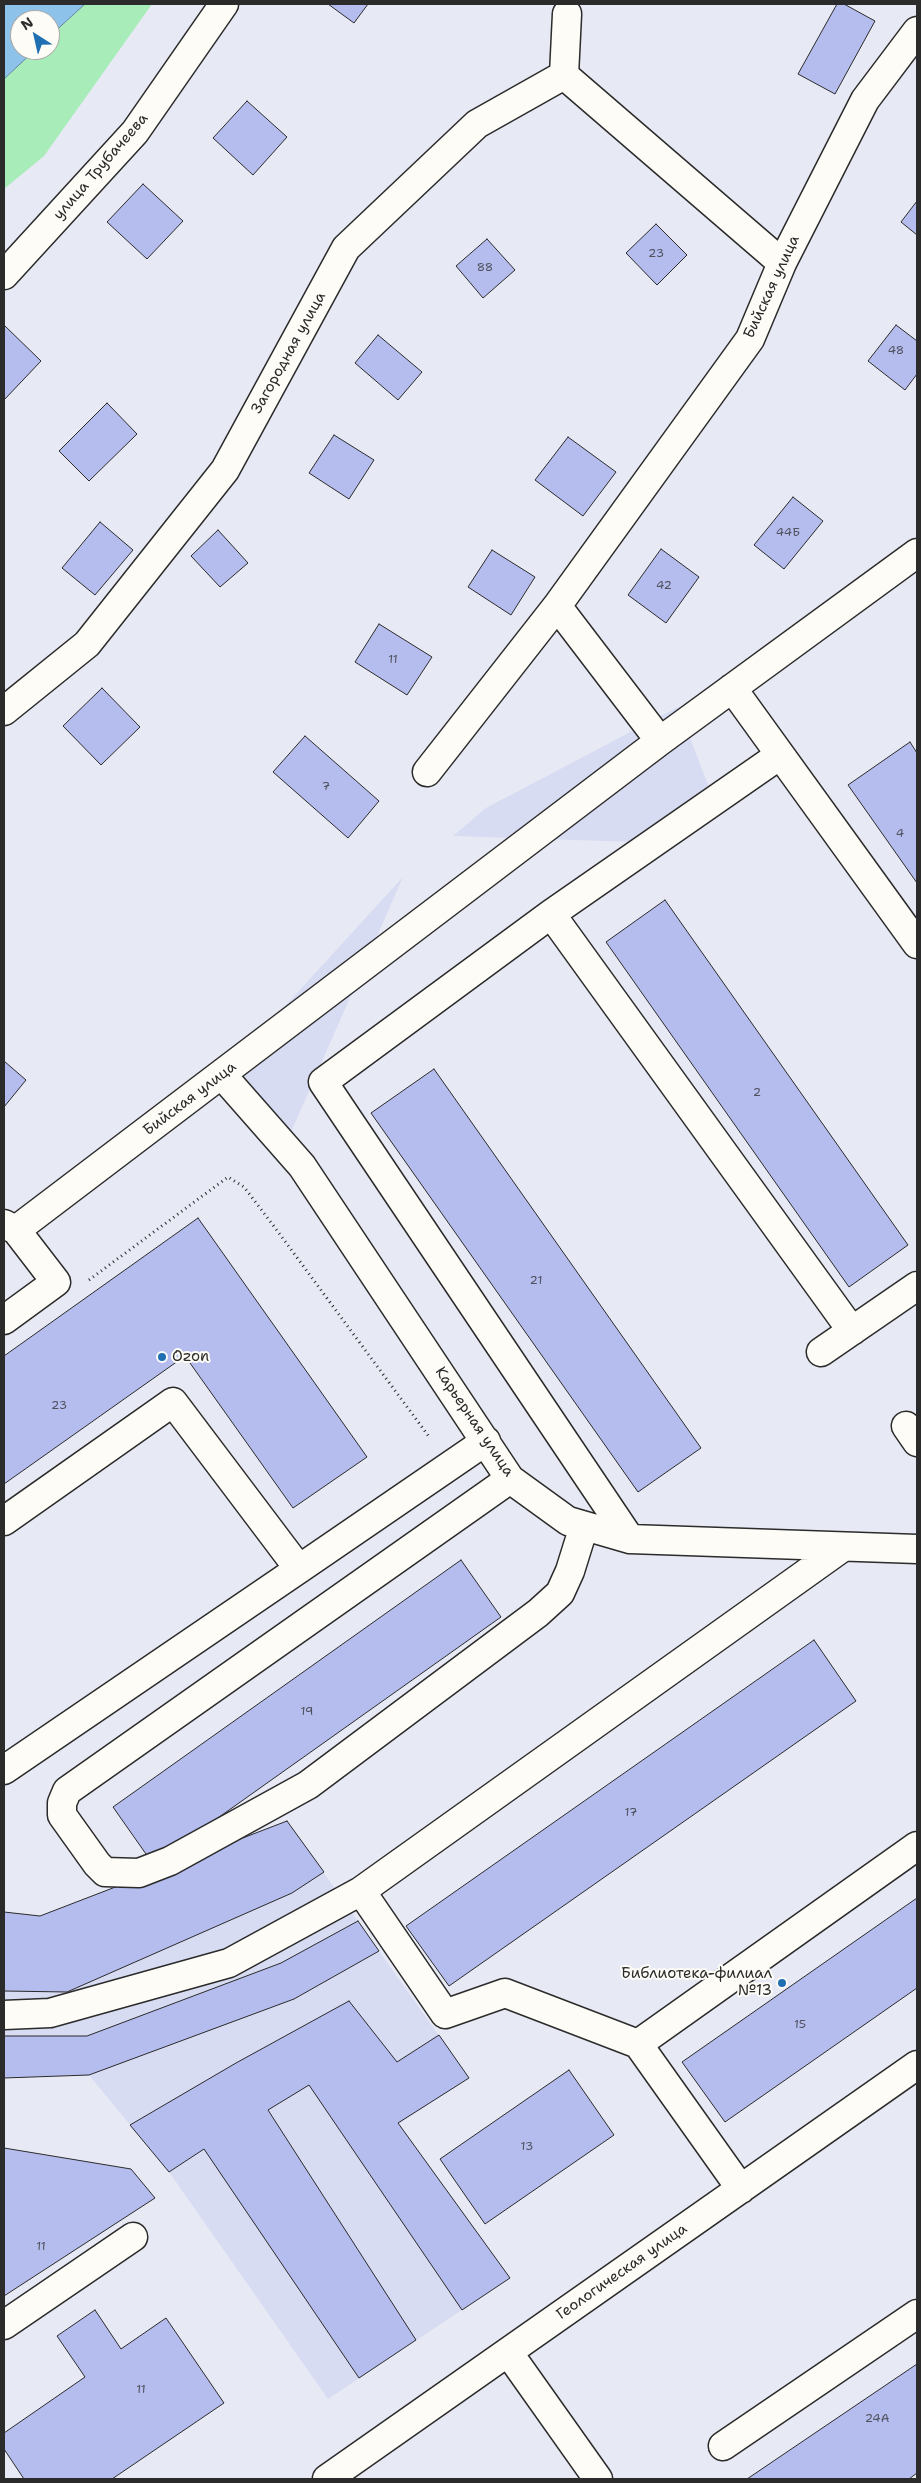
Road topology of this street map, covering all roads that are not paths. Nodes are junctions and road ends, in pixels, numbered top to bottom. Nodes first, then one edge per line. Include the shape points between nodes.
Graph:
1 (224, 4) edge
2 (568, 14) dead end
3 (917, 31) edge
4 (564, 75) junction
5 (782, 264) junction
6 (4, 275) edge
7 (917, 553) edge
8 (557, 606) junction
9 (732, 688) junction
10 (4, 711) edge
11 (660, 741) junction
12 (780, 755) junction
13 (427, 772) dead end
14 (551, 914) junction
15 (917, 944) edge
16 (222, 1075) junction
17 (10, 1227) edge
18 (917, 1286) edge
19 (4, 1320) edge
20 (852, 1331) junction
21 (821, 1352) dead end
22 (486, 1441) junction
23 (510, 1479) junction
24 (4, 1520) edge
25 (584, 1526) junction
26 (630, 1539) junction
27 (843, 1547) junction
28 (917, 1549) edge
29 (299, 1569) junction
30 (4, 1770) edge
31 (917, 1846) edge
32 (362, 1891) junction
33 (4, 2015) edge
34 (638, 2044) junction
35 (917, 2064) edge
36 (740, 2190) junction
37 (133, 2237) dead end
38 (917, 2314) edge
39 (4, 2325) edge
40 (508, 2352) junction
41 (723, 2446) dead end
42 (327, 2479) edge
43 (598, 2479) edge

1 - 6 street, улица Трубачеева via 135,132
2 - 4 street
3 - 5 street, Бийская улица via 865,100
4 - 5 street
4 - 10 street, Загородная улица via 477,124 346,248 225,470 87,644
5 - 8 street, Бийская улица via 750,339
7 - 9 street, Бийская улица
8 - 11 street
8 - 13 street, Бийская улица
9 - 11 street, Бийская улица
9 - 12 street
11 - 16 street, Бийская улица
12 - 14 street
12 - 15 street
14 - 20 street
14 - 26 street via 323,1082
16 - 17 street, Бийская улица
16 - 22 street, Карьерная улица via 302,1166
17 - 19 street, Бийская улица via 56,1282
18 - 20 street
20 - 21 street
22 - 23 street, Карьерная улица
22 - 29 street
23 - 25 street, Карьерная улица via 568,1521
23 - 25 street via 68,1791 62,1803 62,1815 97,1864 105,1872 139,1873 170,1861 308,1785 560,1594
24 - 29 street via 173,1402
25 - 26 street, Карьерная улица
26 - 27 street, Карьерная улица
27 - 28 street, Карьерная улица
27 - 32 street
29 - 30 street
31 - 34 street
32 - 33 street via 229,1963 50,2013
32 - 34 street via 445,2014 505,1992
34 - 36 street
35 - 36 street, Геологическая улица
36 - 40 street, Геологическая улица
37 - 39 street
38 - 41 street
40 - 42 street, Геологическая улица
40 - 43 street

